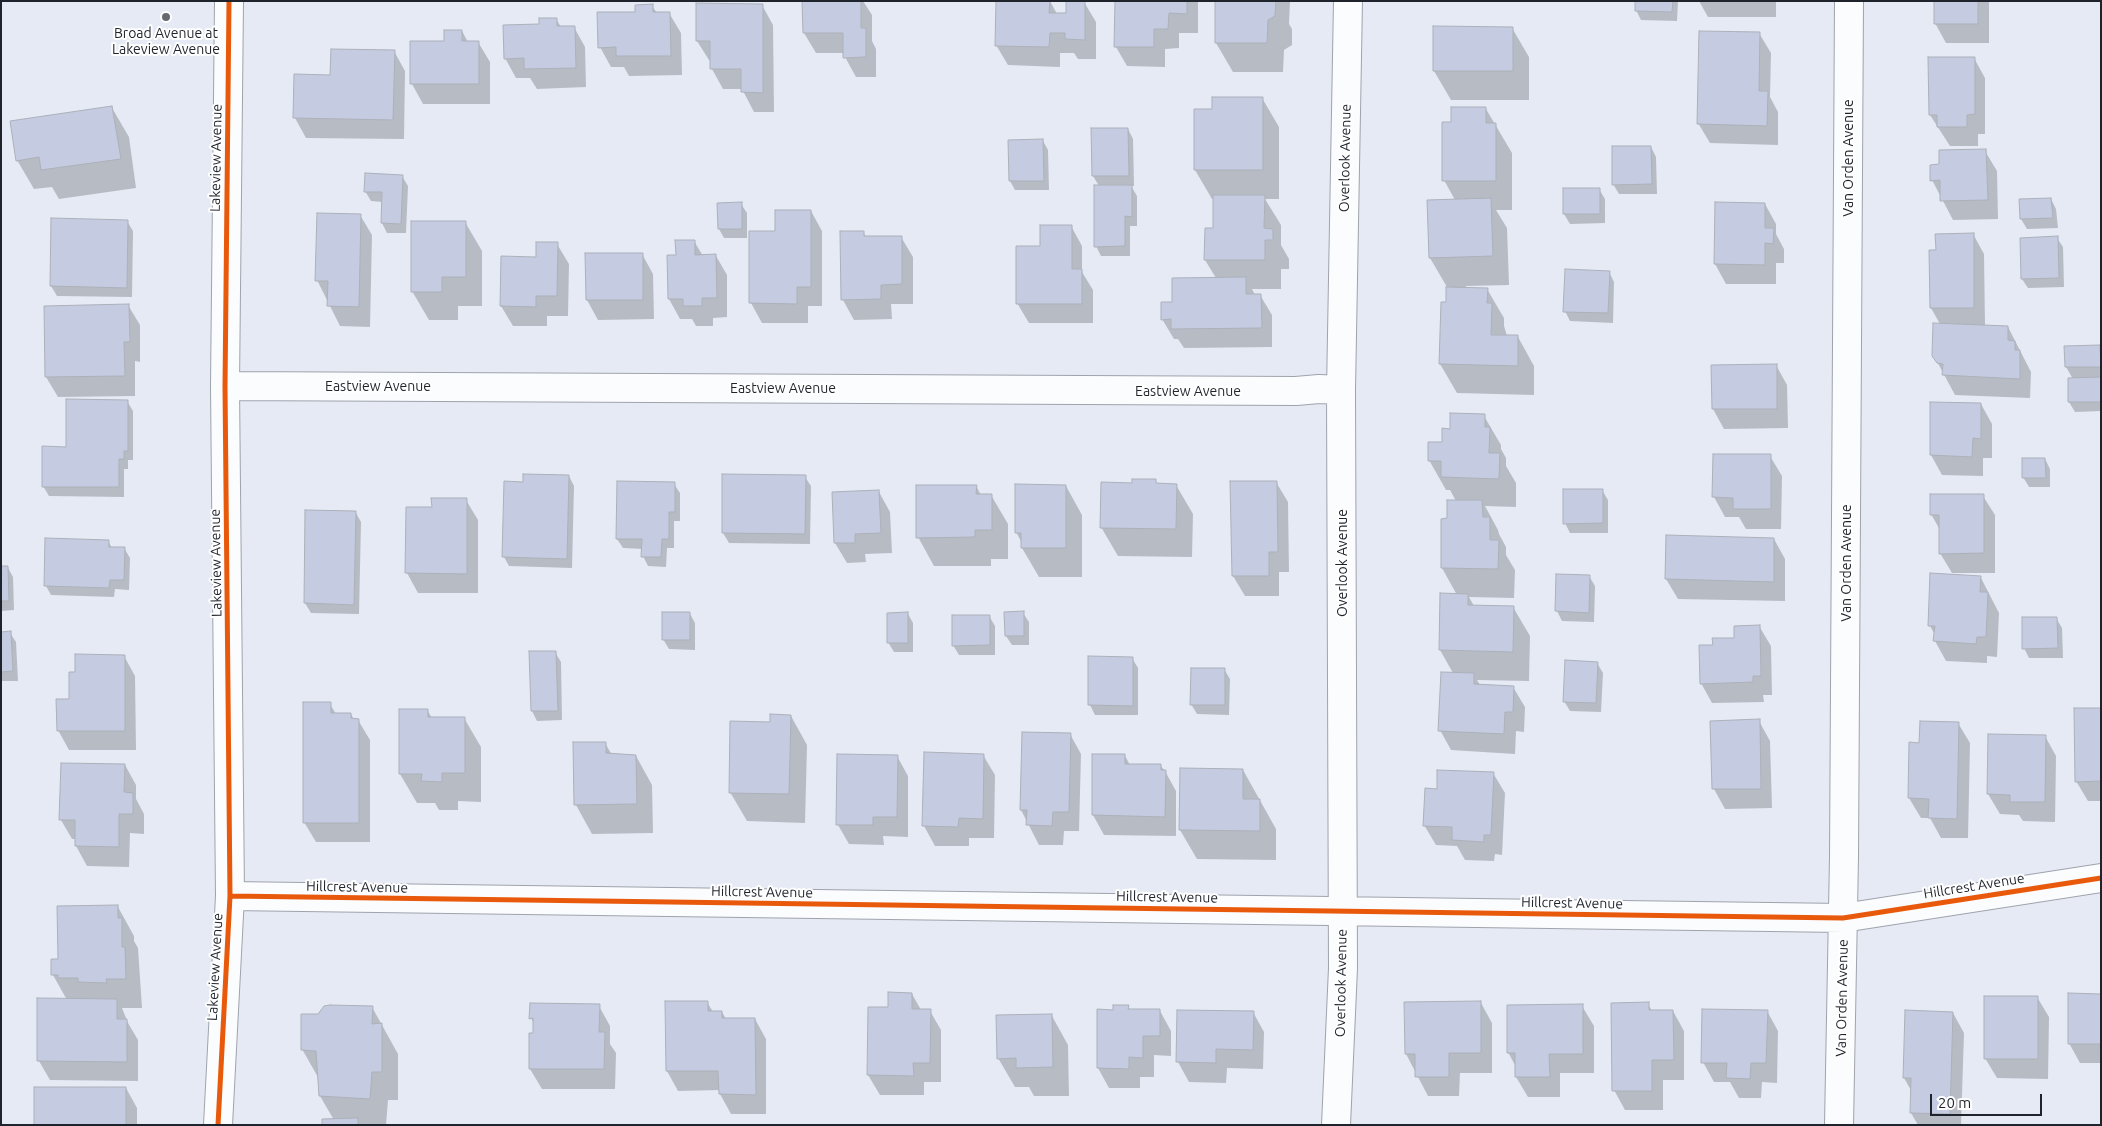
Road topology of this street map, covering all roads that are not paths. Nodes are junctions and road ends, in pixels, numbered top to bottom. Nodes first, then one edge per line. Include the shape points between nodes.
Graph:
1 (229, 1) edge
2 (1348, 1) edge
3 (1849, 1) edge
4 (225, 386) junction
5 (1342, 390) junction
6 (2101, 878) edge
7 (230, 896) junction
8 (1342, 911) junction
9 (1843, 918) junction
10 (218, 1125) edge
11 (1336, 1125) edge
12 (1839, 1125) edge

1 - 4 street, Lakeview Avenue
2 - 5 street, Overlook Avenue
3 - 9 street, Van Orden Avenue
4 - 5 street, Eastview Avenue
4 - 7 street, Lakeview Avenue
5 - 8 street, Overlook Avenue
6 - 9 street, Hillcrest Avenue
7 - 8 street, Hillcrest Avenue
7 - 10 street, Lakeview Avenue
8 - 9 street, Hillcrest Avenue
8 - 11 street, Overlook Avenue via 1343,968
9 - 12 street, Van Orden Avenue

